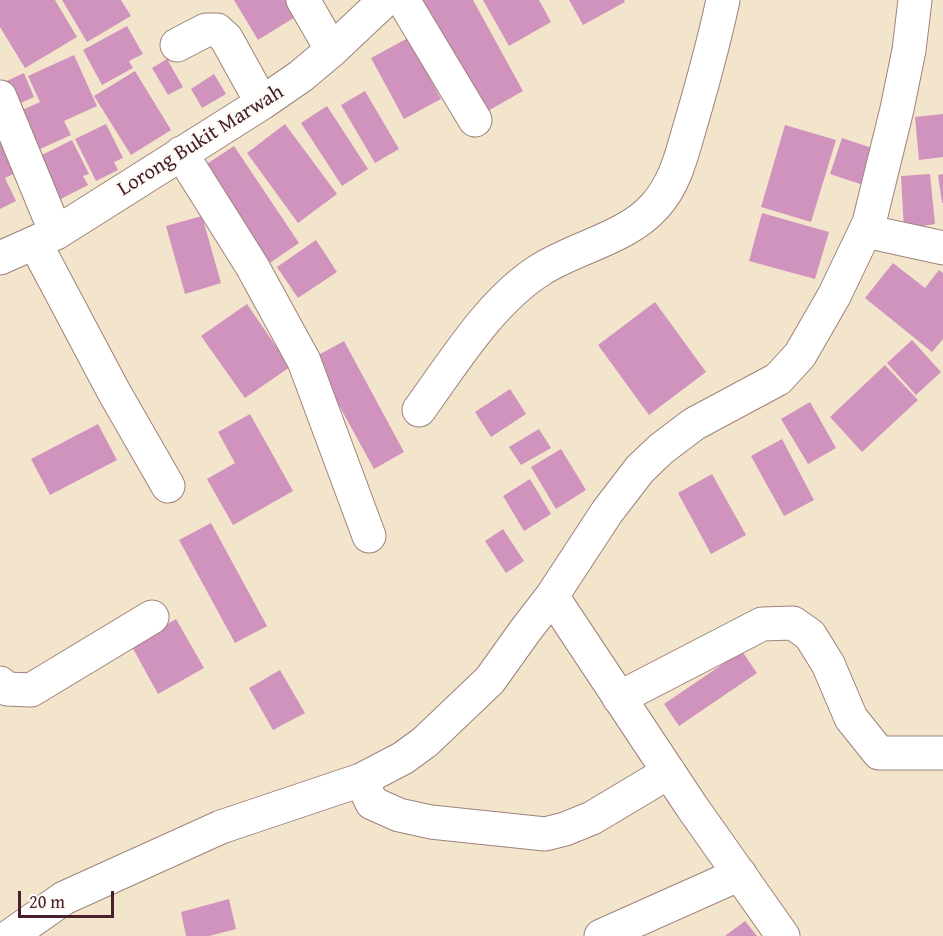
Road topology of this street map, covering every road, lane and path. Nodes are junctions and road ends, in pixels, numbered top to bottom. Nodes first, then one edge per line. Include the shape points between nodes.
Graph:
1 (303, 0) edge
2 (385, 0) edge
3 (403, 0) edge
4 (723, 0) edge
5 (915, 0) edge
6 (177, 45) dead end
7 (332, 50) junction
8 (0, 97) edge
9 (262, 103) junction
10 (475, 120) dead end
11 (181, 153) junction
12 (865, 231) junction
13 (46, 238) junction
14 (943, 248) edge
15 (0, 258) edge
16 (419, 410) dead end
17 (168, 486) dead end
18 (369, 536) dead end
19 (552, 597) junction
20 (152, 617) dead end
21 (0, 683) edge
22 (619, 698) junction
23 (943, 753) edge
24 (669, 772) junction
25 (361, 780) junction
26 (740, 874) junction
27 (10, 936) edge
28 (601, 936) edge
29 (783, 936) edge

1 - 7 street
2 - 7 street, Lorong Bukit Marwah
3 - 10 street
4 - 16 street via 677,170 656,205 633,225 542,268 515,289 460,352
5 - 12 street via 897,109
6 - 9 street via 206,30 217,30 226,38
7 - 9 street, Lorong Bukit Marwah
8 - 13 street
9 - 11 street, Lorong Bukit Marwah
11 - 13 street, Lorong Bukit Marwah
11 - 18 street via 252,266 304,361
12 - 14 street
12 - 19 street via 834,296 790,368 778,379 694,424 661,448 607,512
13 - 15 street, Lorong Bukit Marwah
13 - 17 street via 114,393
19 - 22 street
19 - 25 street via 490,680 461,710 403,758
20 - 21 street via 31,690 7,689
22 - 23 street via 762,624 794,623 810,635 828,664 851,718 879,753
22 - 24 street
24 - 25 street via 592,818 545,834 399,815 372,803
24 - 26 street
25 - 27 street via 221,827 64,898
26 - 28 street
26 - 29 street

